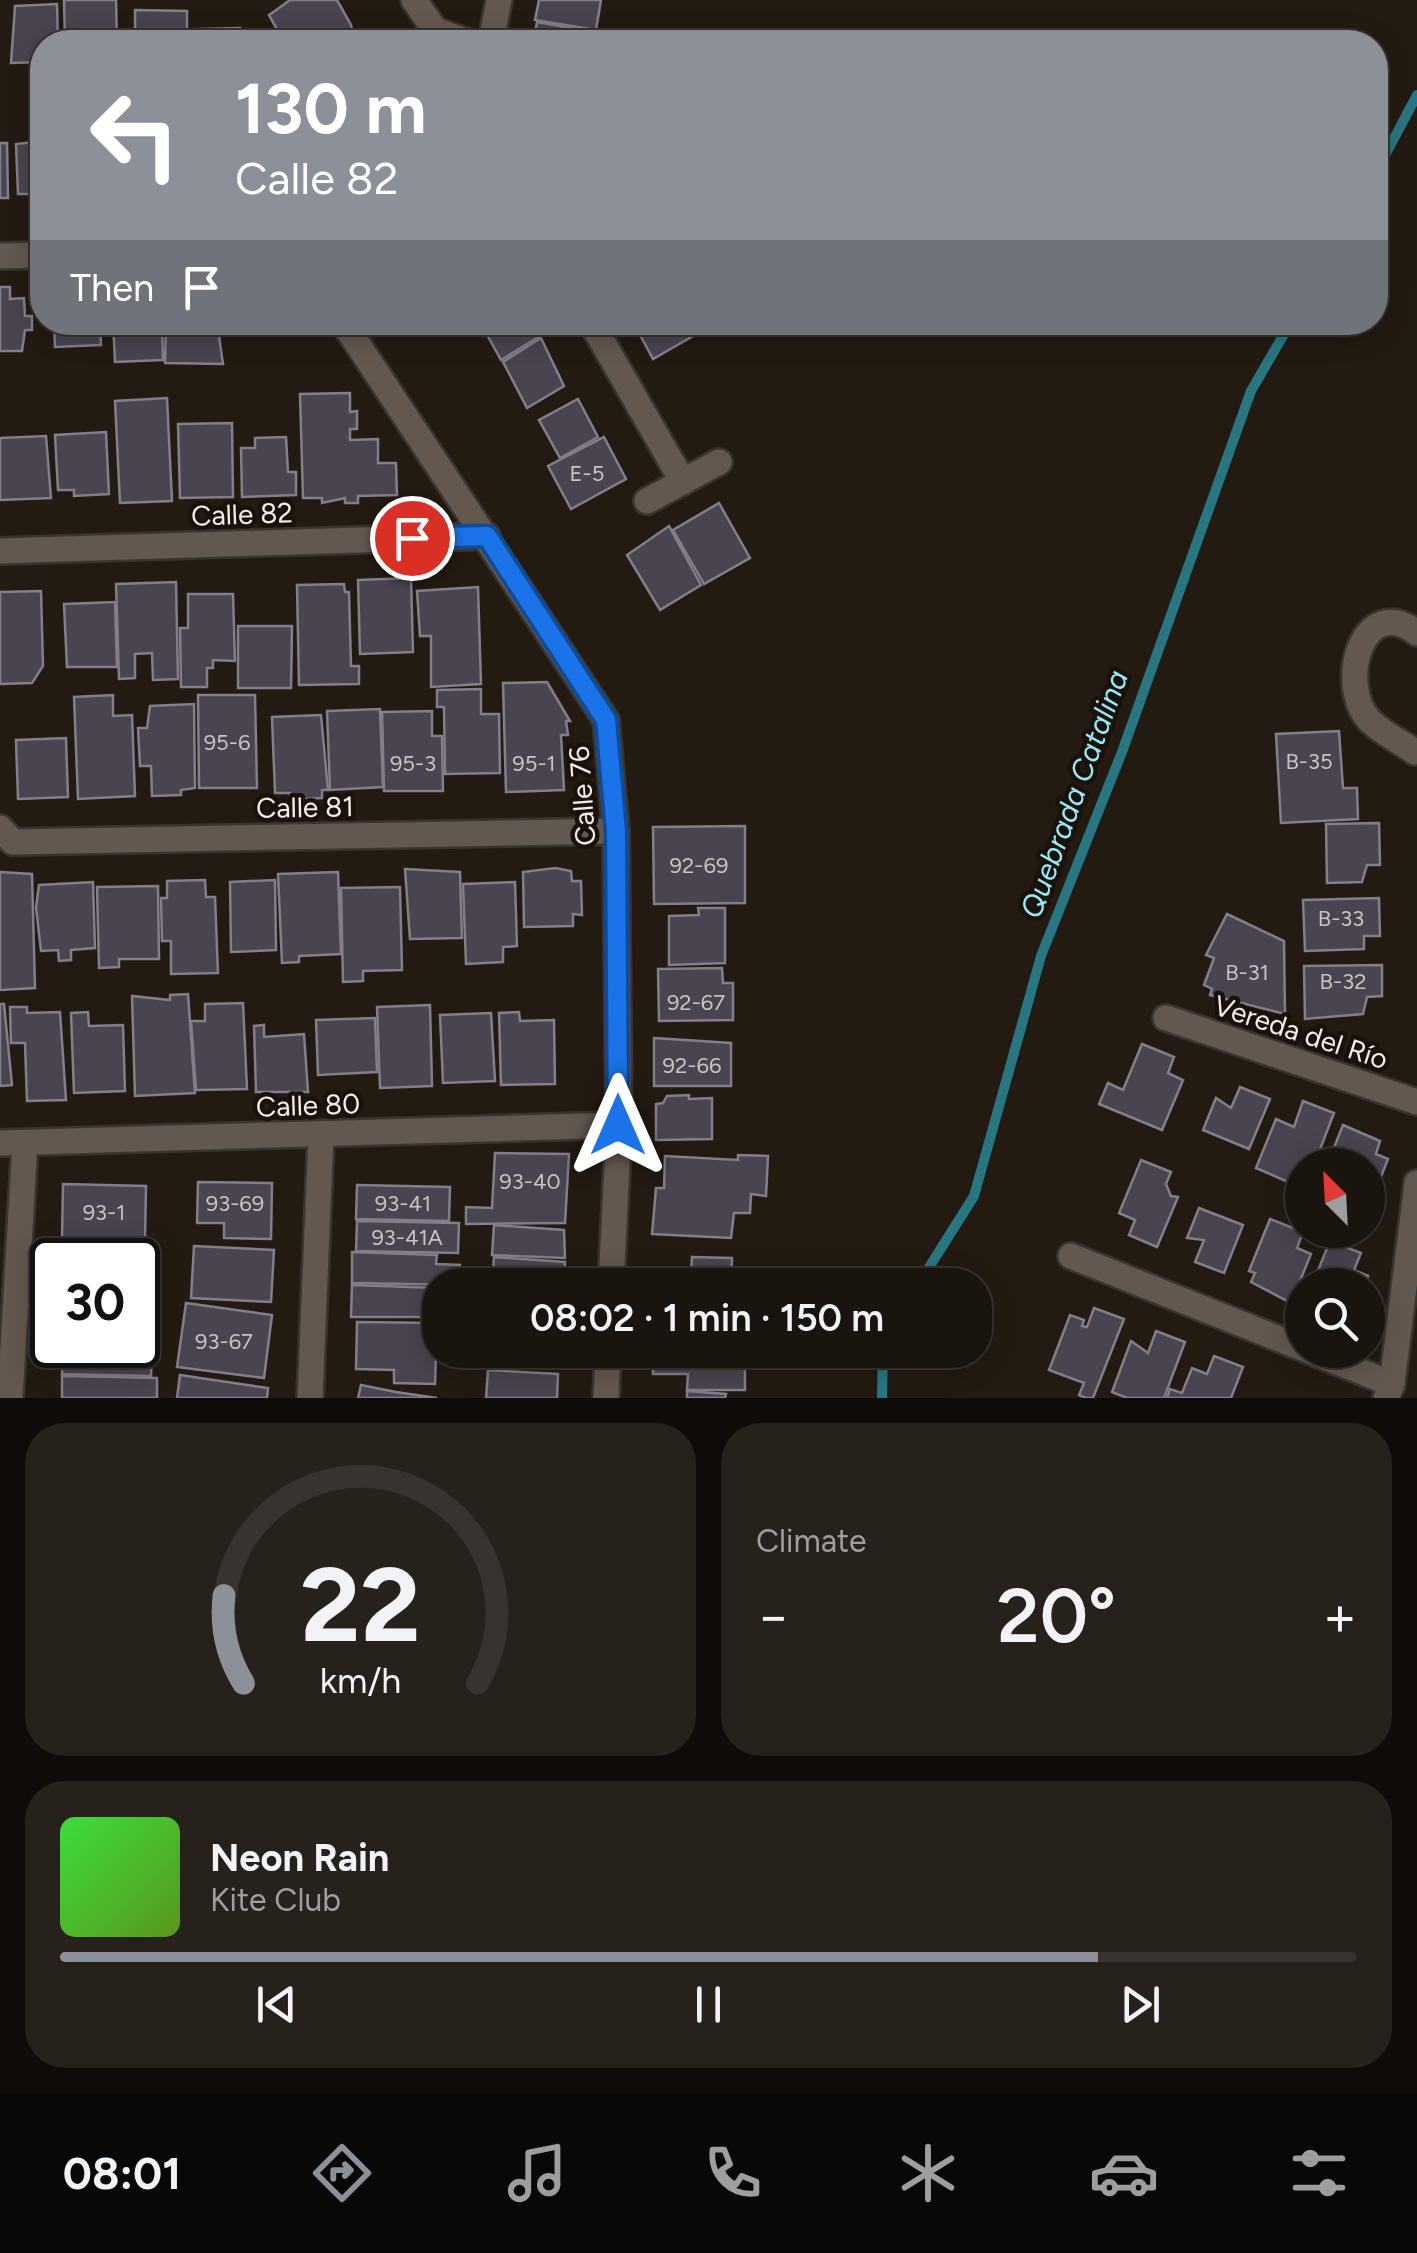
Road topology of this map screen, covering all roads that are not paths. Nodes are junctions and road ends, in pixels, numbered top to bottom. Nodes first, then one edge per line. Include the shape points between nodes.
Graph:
1 (414, 0) edge
2 (499, 0) edge
3 (435, 30) edge
4 (494, 30) edge
5 (30, 255) edge
6 (0, 256) edge
7 (353, 335) edge
8 (598, 335) edge
9 (719, 462) dead end
10 (683, 482) junction
11 (647, 502) dead end
12 (487, 536) junction
13 (0, 551) edge
14 (1417, 634) edge
15 (1416, 751) edge
16 (0, 828) edge
17 (616, 831) junction
18 (1166, 1018) dead end
19 (1417, 1102) edge
20 (618, 1125) junction
21 (321, 1135) junction
22 (12, 1143) edge
23 (1417, 1183) edge
24 (1071, 1256) dead end
25 (612, 1268) edge
26 (1285, 1341) edge
27 (607, 1368) edge
28 (1343, 1368) edge
29 (1389, 1391) edge
30 (10, 1398) edge
31 (310, 1398) edge
32 (606, 1398) edge

1 - 3 street
2 - 4 street
5 - 6 street
7 - 12 street, Calle 76
8 - 10 street
9 - 10 street
10 - 11 street
12 - 13 street, Calle 82
12 - 17 street, Calle 76 via 606,720
14 - 15 street via 1377,626 1364,636 1355,670 1360,706 1370,721
16 - 17 street, Calle 81 via 13,842
17 - 20 street, Calle 76
18 - 19 street, Vereda del Río
20 - 21 street, Calle 80
20 - 25 street, Calle 76
21 - 22 street, Calle 80
21 - 31 street
22 - 30 street
23 - 29 street
24 - 26 street
27 - 32 street
28 - 29 street

